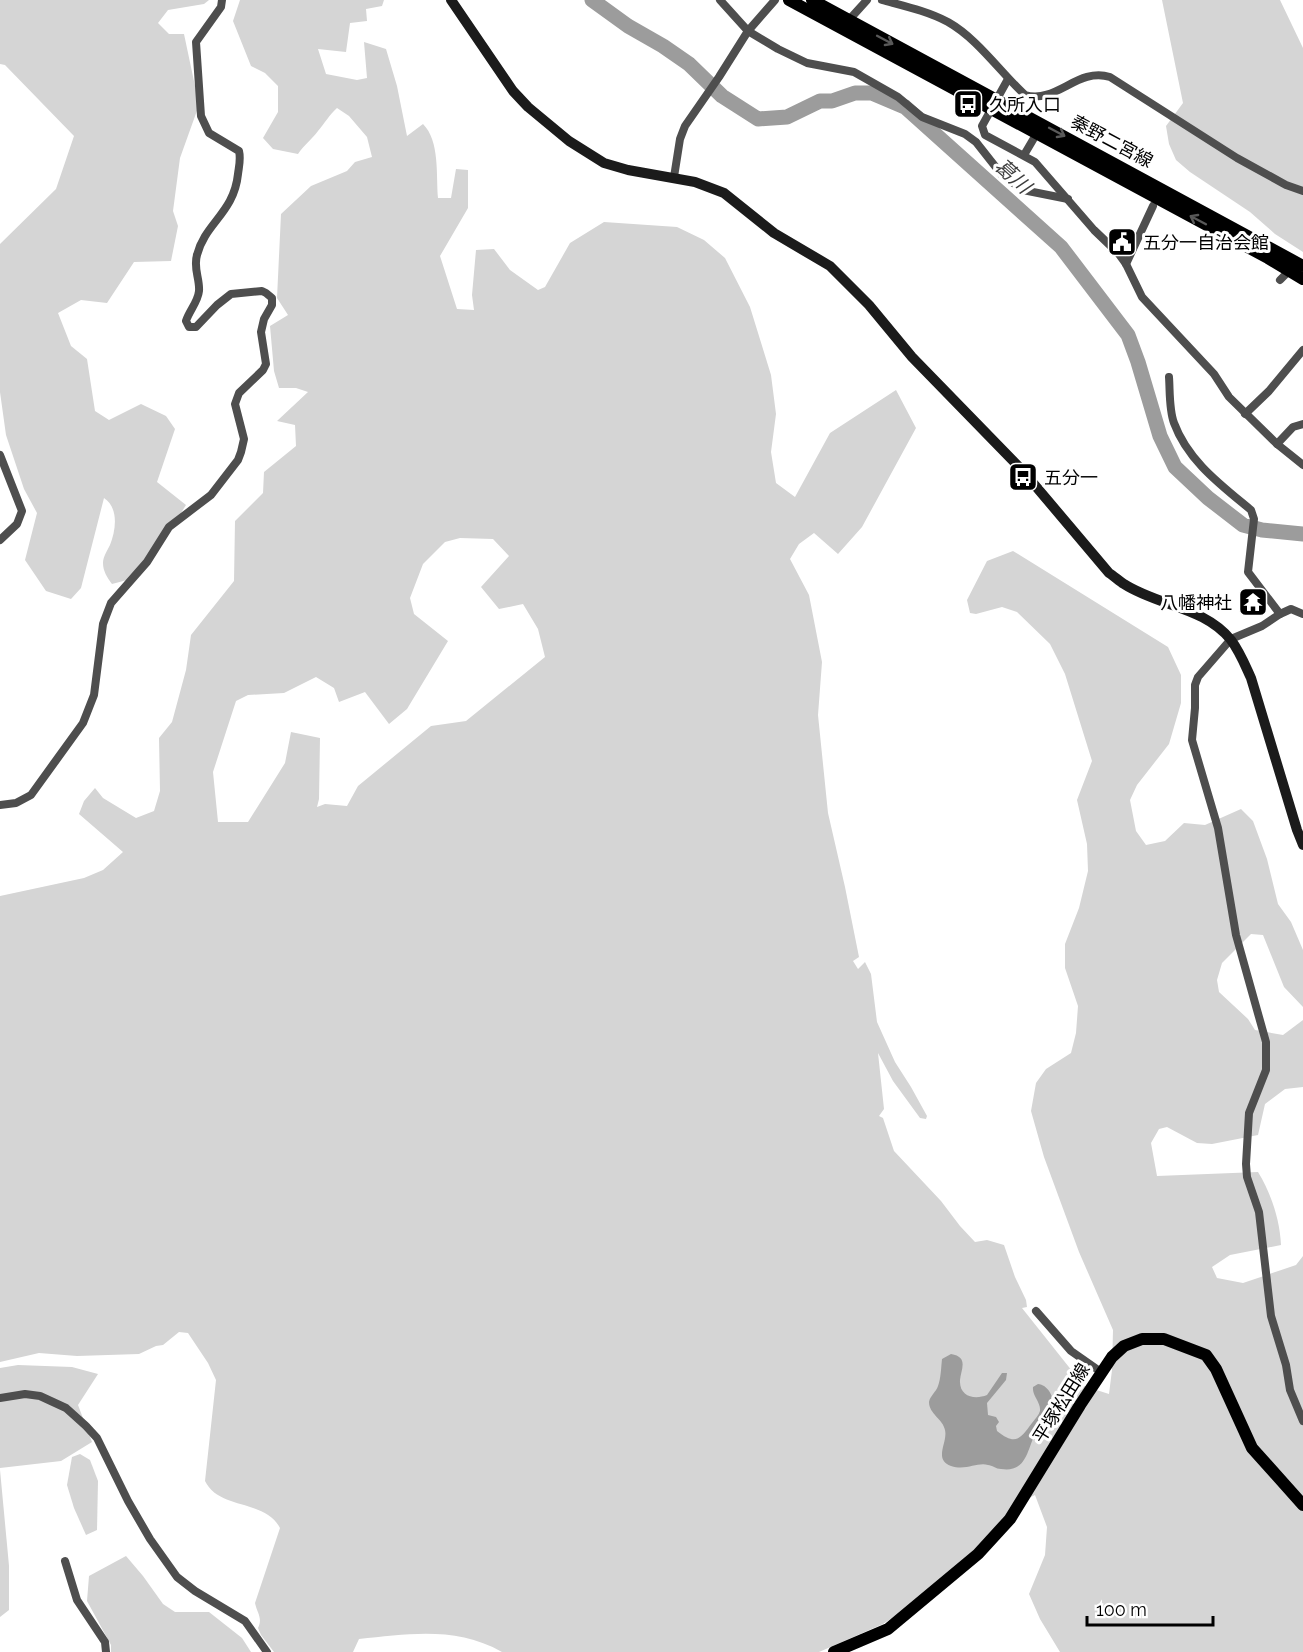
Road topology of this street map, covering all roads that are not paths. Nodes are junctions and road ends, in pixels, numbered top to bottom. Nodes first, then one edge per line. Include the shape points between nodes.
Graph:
1 (222, 0) edge
2 (451, 0) edge
3 (720, 0) edge
4 (775, 0) edge
5 (789, 0) edge
6 (812, 0) edge
7 (867, 0) edge
8 (882, 0) edge
9 (830, 16) junction
10 (845, 24) junction
11 (748, 31) junction
12 (1007, 81) junction
13 (1037, 134) junction
14 (1024, 155) junction
15 (674, 177) junction
16 (1303, 191) edge
17 (1069, 200) junction
18 (1153, 206) dead end
19 (1273, 254) junction
20 (1126, 264) junction
21 (1303, 266) edge
22 (1303, 273) edge
23 (1303, 279) edge
24 (1280, 280) dead end
25 (1303, 350) edge
26 (1169, 377) dead end
27 (1245, 414) junction
28 (1303, 424) edge
29 (1277, 444) junction
30 (0, 455) edge
31 (1303, 465) edge
32 (0, 540) edge
33 (1280, 614) junction
34 (1303, 614) edge
35 (1231, 639) junction
36 (0, 806) edge
37 (1303, 845) edge
38 (1036, 1311) dead end
39 (1101, 1372) junction
40 (0, 1398) edge
41 (1303, 1421) edge
42 (1303, 1505) edge
43 (65, 1562) dead end
44 (106, 1652) edge
45 (267, 1652) edge
46 (834, 1652) edge

1 - 36 street via 196,42 201,116 209,133 238,151 240,163 234,196 197,254 199,292 186,321 189,327 196,327 217,305 237,292 262,291 272,298 261,332 266,364 239,393 235,404 244,445 238,460 211,495 169,527 147,562 111,603 103,624 94,695 78,732 31,795
2 - 15 street via 513,91 569,141 604,163
3 - 11 street
4 - 11 street
5 - 9 main road
6 - 9 main road
7 - 10 street
8 - 12 street via 949,23 972,40
9 - 10 main road, 秦野二宮線
10 - 13 main road, 秦野二宮線
10 -> 19 main road, 秦野二宮線
11 - 15 street via 685,126
11 - 17 street via 807,63 855,72 898,97 922,117 976,142 1011,183 1023,190
12 - 14 street via 982,126 985,135
12 - 16 street via 1035,98 1088,75 1110,77 1237,158
13 - 14 street
19 -> 13 main road, 秦野二宮線
14 - 17 street
15 - 35 street via 724,193 774,233 830,266 1022,470 1109,573 1125,585 1206,619
17 - 20 street
18 - 20 street
19 - 21 main road
19 - 23 main road
20 - 27 street via 1142,297 1214,374
22 - 24 street via 1294,267
25 - 27 street
26 - 33 street via 1174,423 1191,454 1251,510 1254,522 1248,572
27 - 29 street
28 - 29 street
29 - 31 street
30 - 32 street via 22,511 17,524
33 - 34 street via 1291,609
33 - 35 street
35 - 37 street via 1251,678
35 - 41 street via 1198,677 1192,740 1218,828 1238,943 1266,1042 1266,1070 1250,1113 1247,1177 1258,1212 1271,1316 1290,1390
38 - 39 street via 1071,1351
39 - 42 main road, 平塚松田線 via 1124,1346 1142,1339 1164,1339 1206,1354 1252,1448
39 - 46 main road, 平塚松田線 via 1010,1519 978,1554 888,1629
40 - 45 street via 40,1396 66,1408 86,1426 97,1438 144,1530 177,1577 245,1621
43 - 44 street via 77,1600 105,1642

